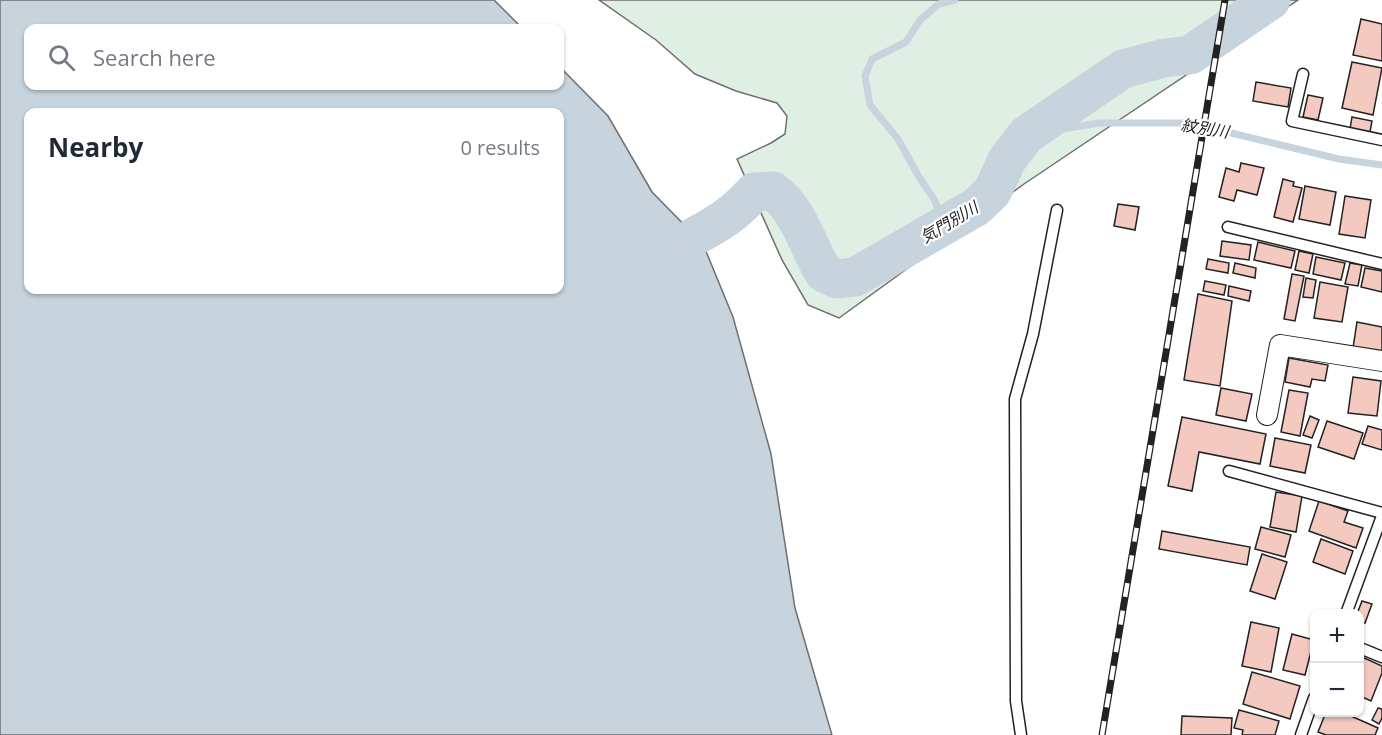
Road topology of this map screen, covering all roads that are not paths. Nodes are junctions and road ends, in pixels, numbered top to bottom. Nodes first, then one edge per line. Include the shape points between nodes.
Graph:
1 (1303, 74) dead end
2 (1382, 140) edge
3 (1057, 210) dead end
4 (1228, 227) dead end
5 (1382, 264) edge
6 (1382, 362) edge
7 (1267, 415) dead end
8 (1229, 471) dead end
9 (1382, 515) edge
10 (1348, 609) edge
11 (1364, 650) edge
12 (1382, 657) edge
13 (1310, 709) edge
14 (1021, 735) edge
15 (1301, 735) edge

1 - 2 lane via 1292,121
3 - 14 lane via 1033,334 1015,399 1016,701
4 - 5 lane
6 - 7 street via 1280,345
8 - 9 lane
9 - 10 lane
11 - 12 lane
13 - 15 lane

